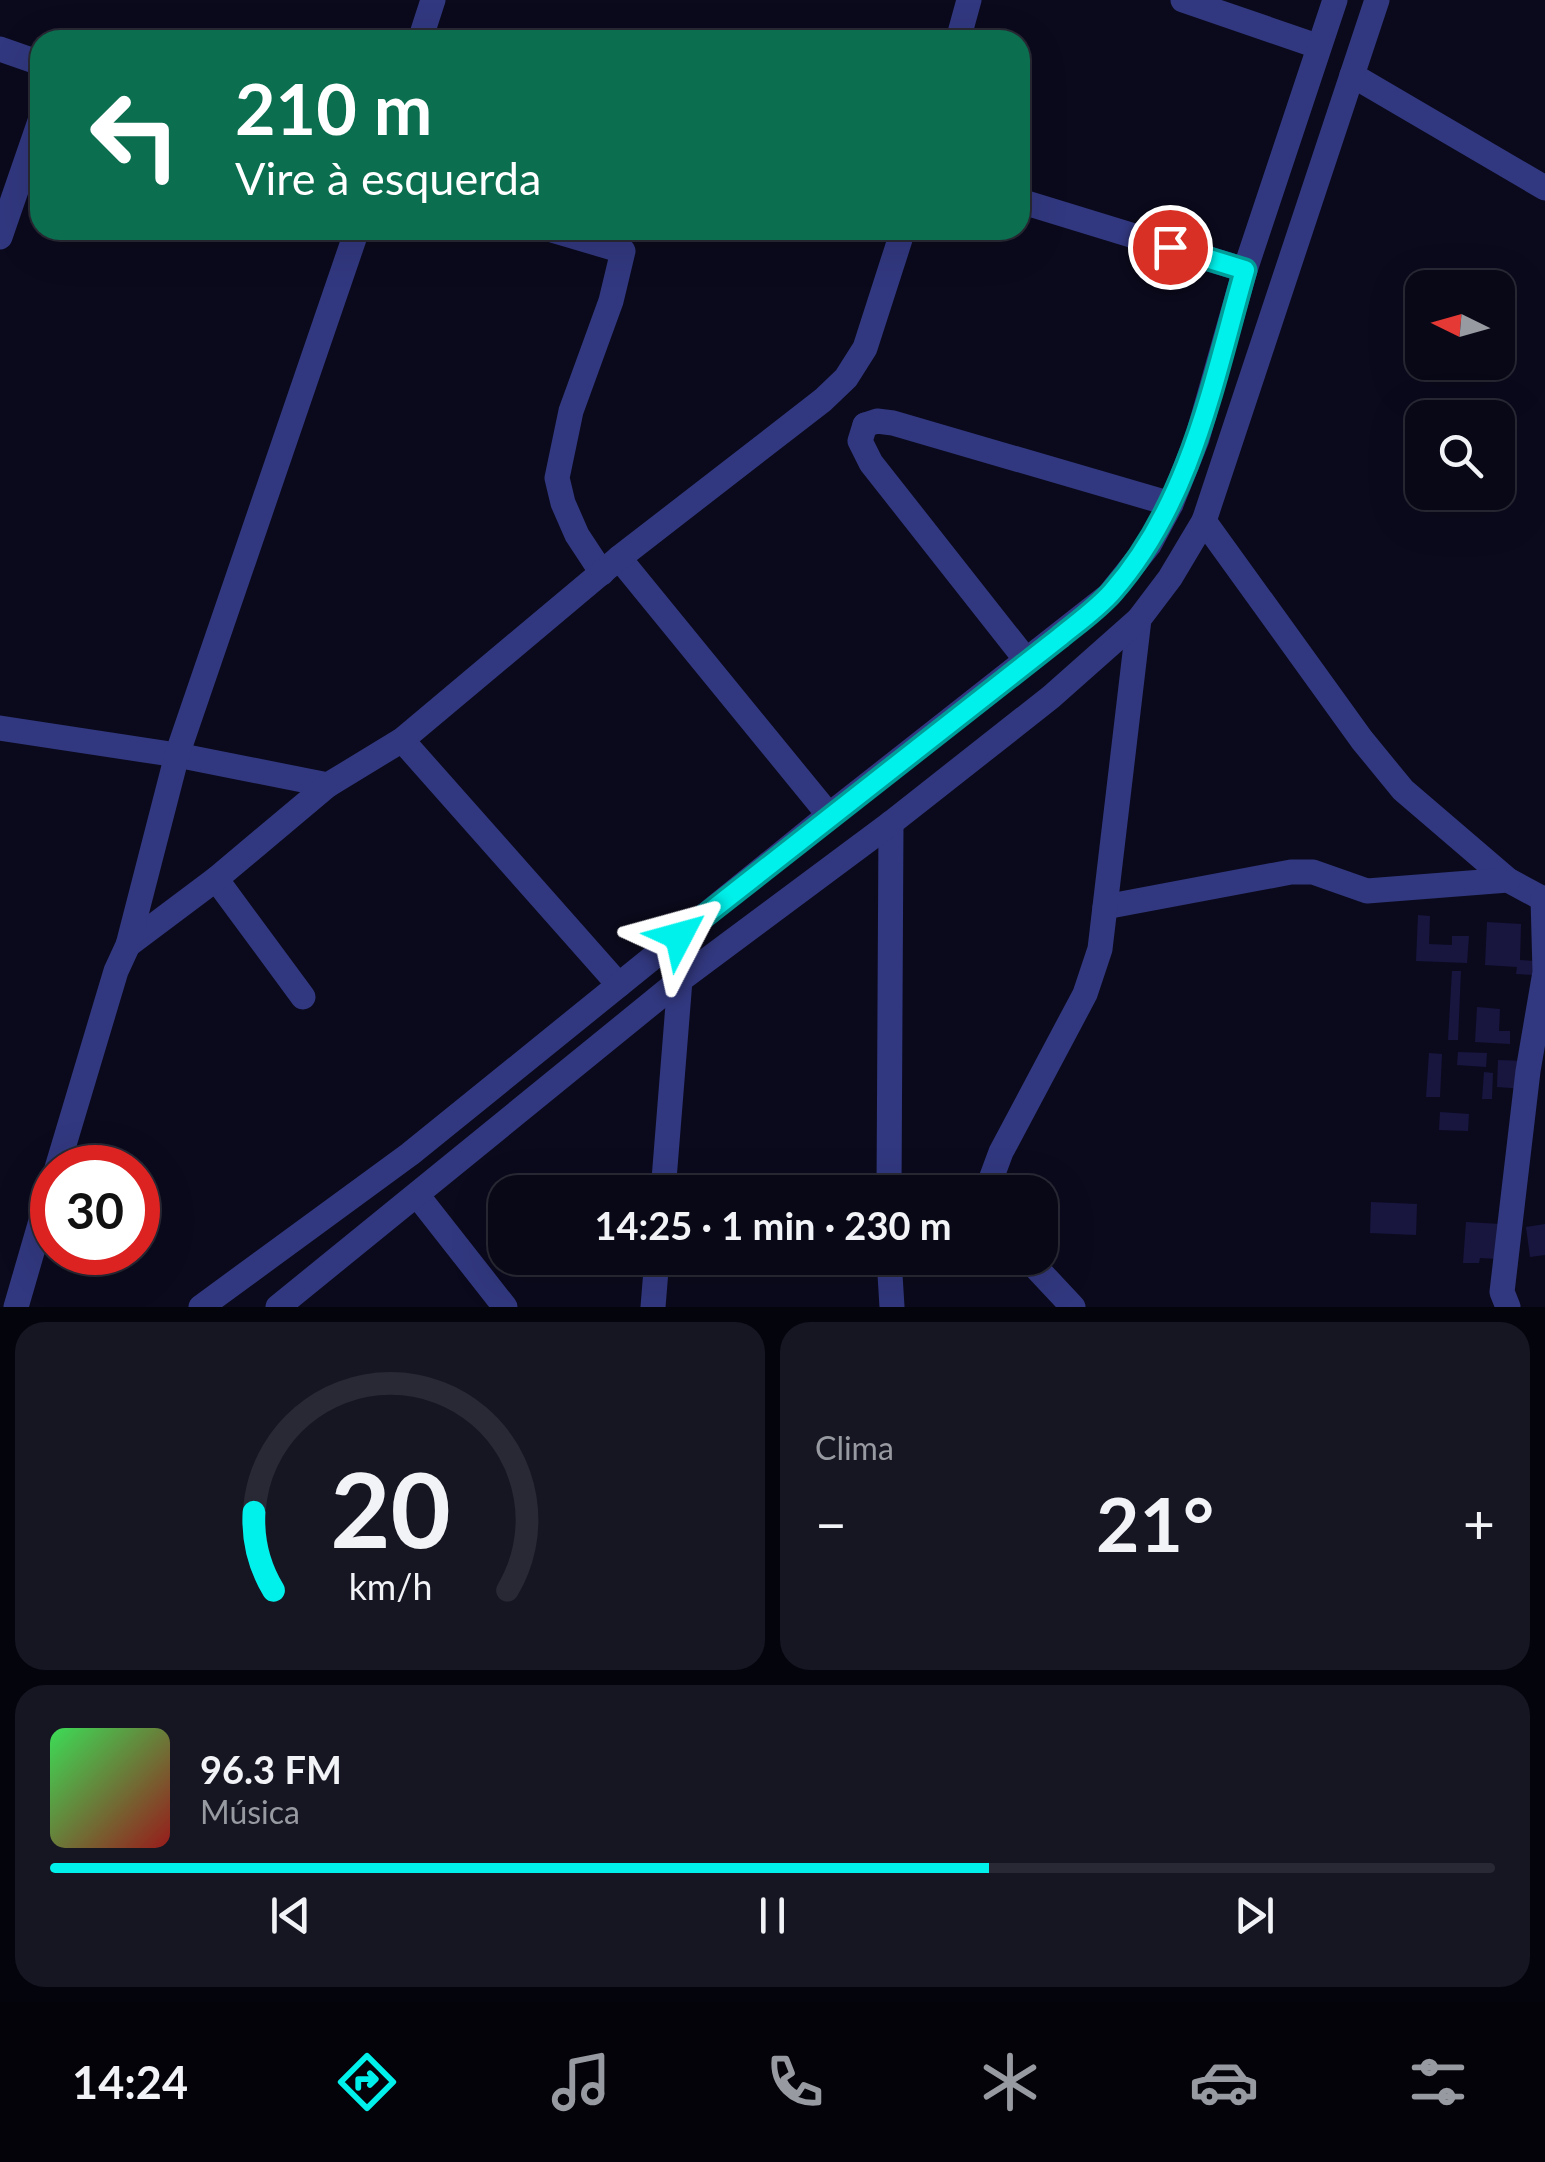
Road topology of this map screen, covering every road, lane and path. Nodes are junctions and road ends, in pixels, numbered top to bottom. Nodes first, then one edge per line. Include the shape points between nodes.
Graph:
1 (433, 0) edge
2 (969, 0) edge
3 (1182, 0) edge
4 (1335, 0) edge
5 (1377, 0) edge
6 (423, 30) edge
7 (961, 30) edge
8 (1317, 46) junction
9 (0, 49) edge
10 (30, 60) edge
11 (1352, 75) junction
12 (30, 150) edge
13 (1545, 188) edge
14 (1030, 204) edge
15 (0, 237) edge
16 (354, 240) edge
17 (900, 240) edge
18 (628, 241) edge
19 (1245, 270) junction
20 (834, 389) junction
21 (864, 425) junction
22 (1172, 504) junction
23 (1204, 521) junction
24 (611, 565) junction
25 (1139, 619) junction
26 (1028, 661) junction
27 (0, 728) edge
28 (402, 740) junction
29 (178, 756) junction
30 (328, 785) junction
31 (829, 816) junction
32 (891, 823) junction
33 (216, 879) junction
34 (1508, 880) junction
35 (1544, 899) edge
36 (1105, 907) junction
37 (128, 945) junction
38 (680, 980) junction
39 (619, 984) junction
40 (304, 997) dead end
41 (64, 1145) edge
42 (663, 1175) edge
43 (889, 1175) edge
44 (992, 1175) edge
45 (416, 1194) junction
46 (30, 1259) edge
47 (656, 1275) edge
48 (890, 1275) edge
49 (1043, 1275) edge
50 (211, 1304) edge
51 (16, 1307) edge
52 (278, 1307) edge
53 (506, 1307) edge
54 (653, 1307) edge
55 (892, 1307) edge
56 (1072, 1307) edge
57 (1508, 1307) edge

1 - 6 street
2 - 7 street
3 - 8 street
4 - 8 street
5 - 11 street
8 - 19 street
9 - 10 street
11 - 13 street
11 - 23 street
12 - 15 street
14 - 19 street
16 - 29 street
17 - 20 street via 864,348
18 - 24 street via 571,411 557,478 577,534
19 - 22 street
20 - 21 street
20 - 24 street
21 - 22 street via 893,424
21 - 26 street via 860,441 871,463
22 - 26 street via 1109,595
23 - 25 street
23 - 34 street via 1403,790
24 - 28 street
24 - 31 street
25 - 32 street via 1052,698
25 - 36 street
26 - 31 street
27 - 29 street
28 - 30 street
28 - 39 street
29 - 30 street
29 - 37 street
30 - 33 street
31 - 39 street
32 - 38 street
32 - 43 street
33 - 37 street
33 - 40 street
34 - 35 street
34 - 36 street via 1367,891 1313,872 1291,872
35 - 57 street via 1545,972 1502,1292
36 - 44 street via 1100,950 1084,994
37 - 41 street
38 - 42 street
38 - 45 street
39 - 50 street
45 - 52 street
45 - 53 street
46 - 51 street
47 - 54 street
48 - 55 street
49 - 56 street

